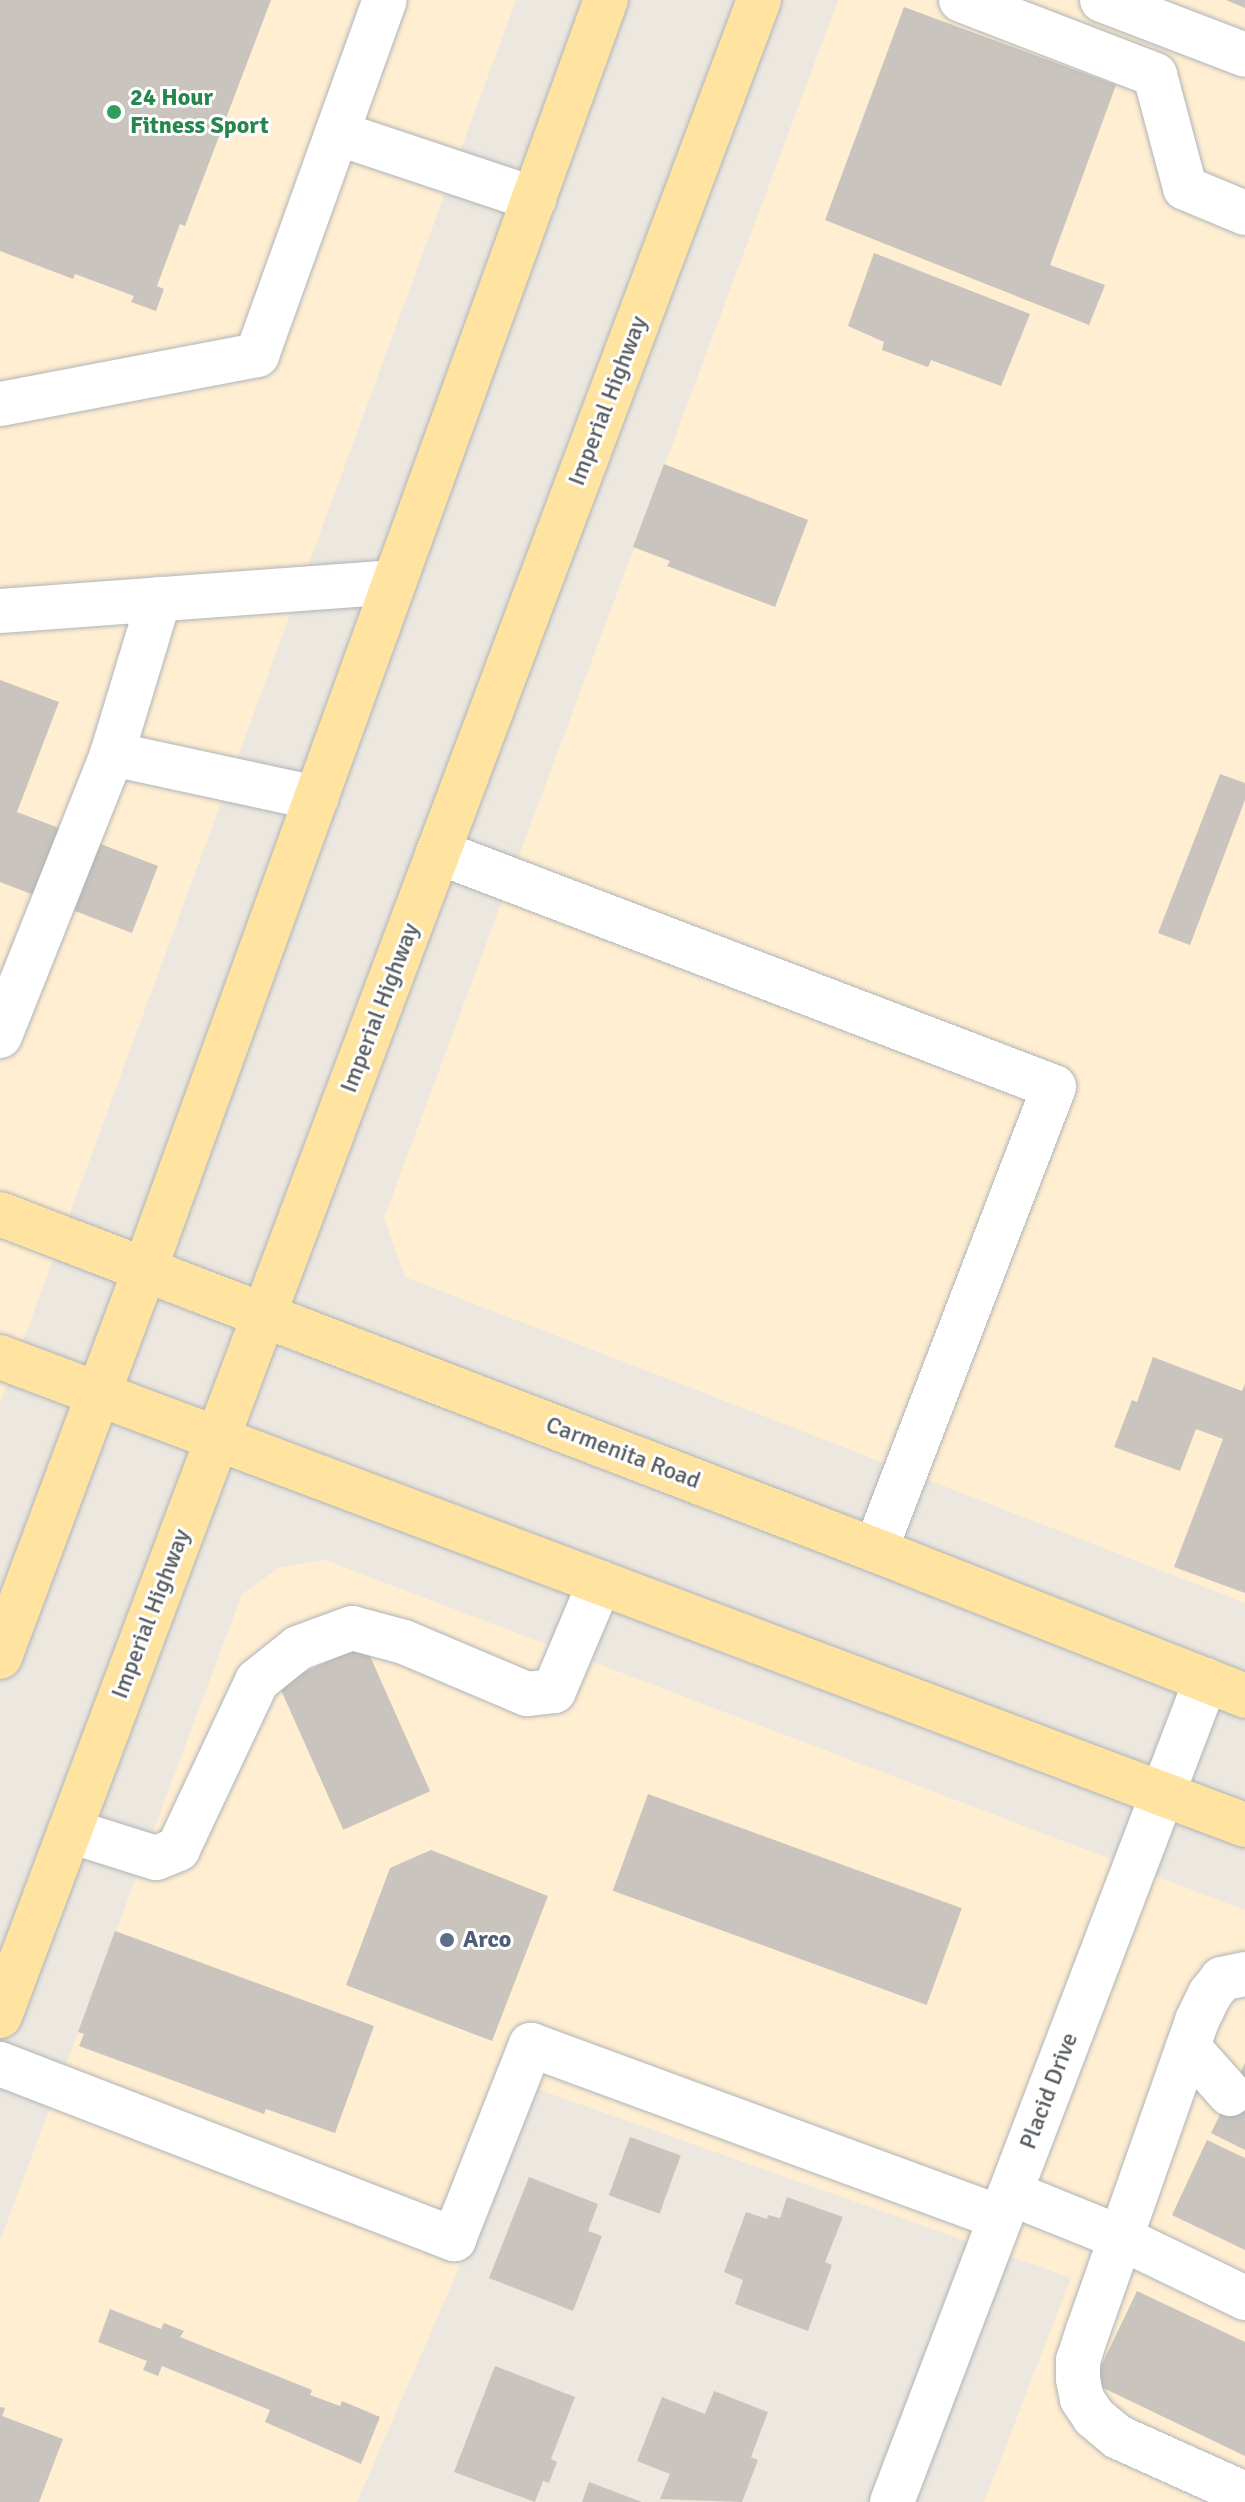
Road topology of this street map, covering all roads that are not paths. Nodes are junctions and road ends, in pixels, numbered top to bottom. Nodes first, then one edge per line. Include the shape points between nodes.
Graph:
1 (385, 0) edge
2 (606, 0) edge
3 (759, 0) edge
4 (961, 0) edge
5 (1102, 0) edge
6 (1245, 55) edge
7 (337, 133) junction
8 (534, 199) junction
9 (1245, 213) edge
10 (0, 404) edge
11 (394, 582) junction
12 (159, 599) junction
13 (0, 611) edge
14 (112, 754) junction
15 (316, 798) junction
16 (438, 852) junction
17 (0, 1036) edge
18 (0, 1214) edge
19 (145, 1269) junction
20 (265, 1315) junction
21 (0, 1357) edge
22 (99, 1395) junction
23 (217, 1439) junction
24 (875, 1550) junction
25 (600, 1582) junction
26 (0, 1657) edge
27 (1226, 1688) edge
28 (1163, 1792) junction
29 (1245, 1825) edge
30 (70, 1831) junction
31 (1245, 1974) edge
32 (0, 2016) edge
33 (1188, 2047) junction
34 (0, 2064) edge
35 (1230, 2094) dead end
36 (1005, 2206) junction
37 (1119, 2237) junction
38 (1245, 2298) edge
39 (1245, 2494) edge
40 (892, 2502) edge

1 - 7 street
2 - 8 main road
3 - 16 main road, Imperial Highway
4 - 9 street via 1155,75 1185,188
5 - 6 street
7 - 8 street
7 - 10 street via 257,355
8 - 11 main road
11 - 12 street
11 - 15 main road
12 - 13 street
12 - 14 street
14 - 15 street
14 - 17 street
15 - 19 main road
16 - 20 main road, Imperial Highway
16 - 24 street via 1054,1087
18 - 19 main road, Carmenita Road
19 - 20 main road, Carmenita Road
19 - 22 main road
20 - 23 main road, Imperial Highway
20 - 24 main road, Carmenita Road
21 - 22 main road
22 - 23 main road
22 - 26 main road
23 - 25 main road
23 - 30 main road, Imperial Highway
24 - 27 main road, Carmenita Road
25 - 28 main road
25 - 30 street via 554,1691 527,1694 404,1642 352,1628 298,1648 257,1681 178,1849 156,1858
27 - 28 street, Placid Drive
28 - 29 main road
28 - 36 street, Placid Drive
30 - 32 main road, Imperial Highway
31 - 33 street via 1222,1979 1210,1994
33 - 35 street
33 - 37 street
34 - 36 street via 454,2239 531,2045
36 - 37 street
36 - 40 street, Placid Drive
37 - 38 street
37 - 39 street via 1078,2360 1082,2399 1118,2437

